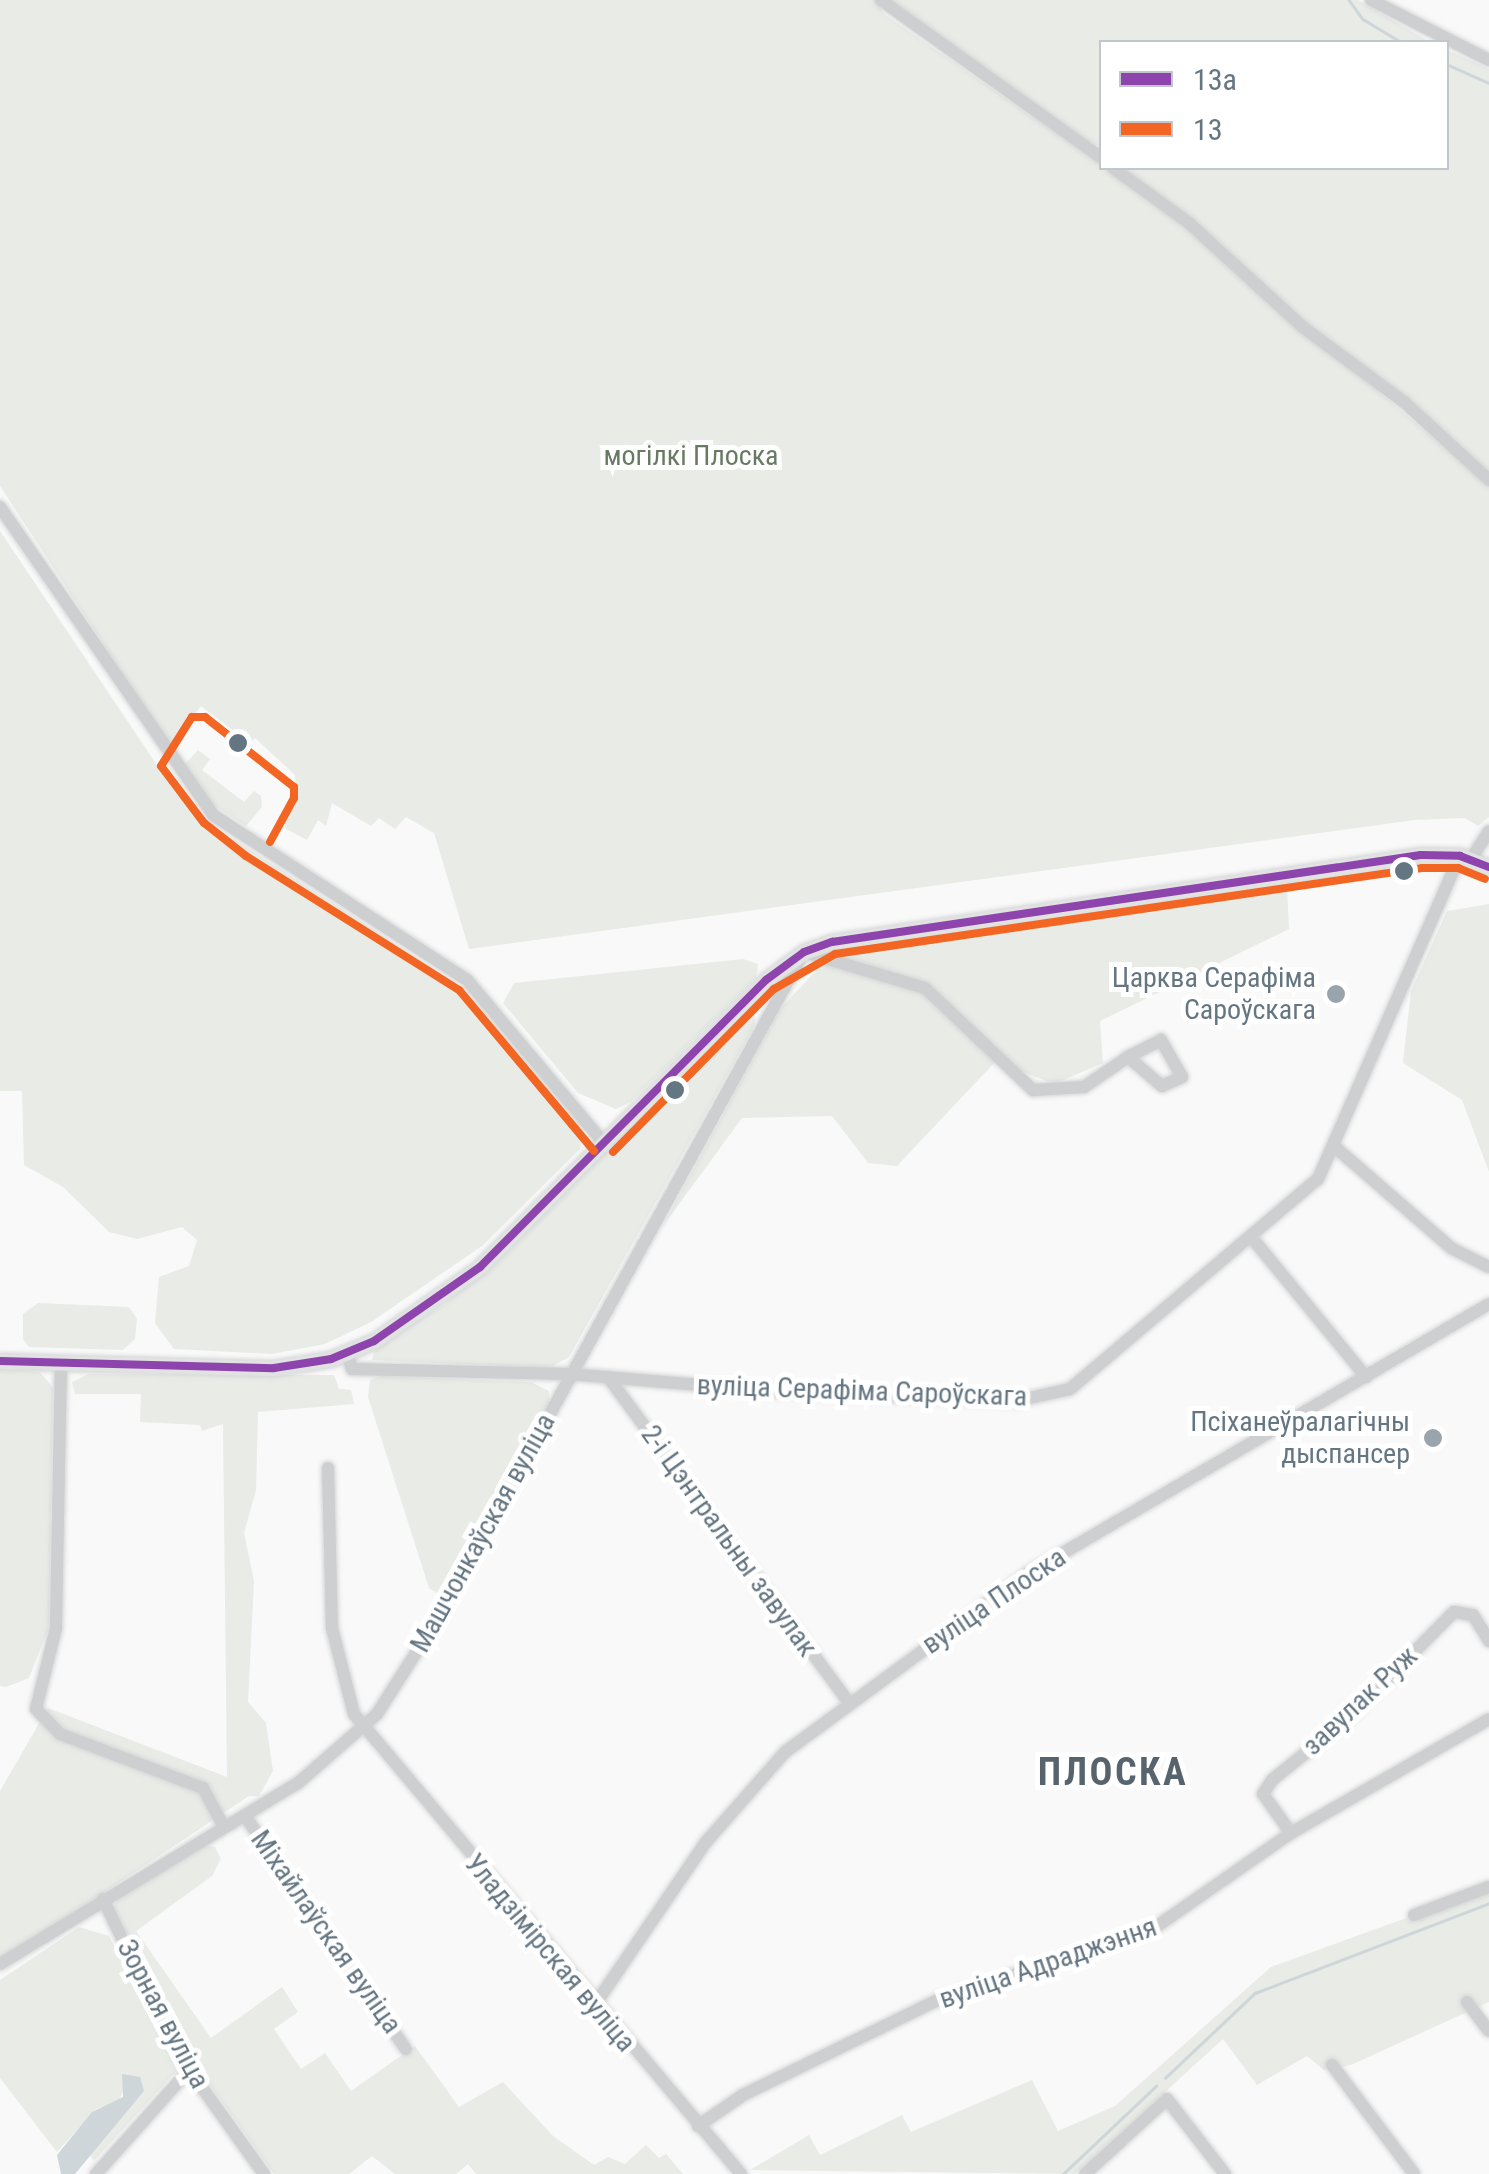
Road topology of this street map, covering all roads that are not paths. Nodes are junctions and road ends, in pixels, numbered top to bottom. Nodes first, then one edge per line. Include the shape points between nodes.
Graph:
1 (880, 0) edge
2 (1371, 0) edge
3 (1489, 60) edge
4 (1099, 156) edge
5 (1117, 170) edge
6 (1489, 480) edge
7 (0, 508) edge
8 (1489, 830) edge
9 (1466, 858) junction
10 (1489, 867) edge
11 (804, 952) junction
12 (1128, 1057) dead end
13 (604, 1143) junction
14 (1335, 1147) junction
15 (1252, 1238) junction
16 (1489, 1267) edge
17 (1489, 1304) edge
18 (346, 1354) junction
19 (0, 1361) edge
20 (61, 1364) junction
21 (569, 1374) junction
22 (608, 1377) junction
23 (1366, 1378) junction
24 (328, 1468) dead end
25 (1489, 1641) edge
26 (850, 1704) junction
27 (1489, 1719) edge
28 (364, 1729) junction
29 (244, 1816) junction
30 (224, 1827) junction
31 (1291, 1833) junction
32 (1489, 1887) edge
33 (102, 1899) junction
34 (1414, 1915) dead end
35 (0, 1964) edge
36 (1467, 2002) dead end
37 (594, 2006) junction
38 (1489, 2031) edge
39 (406, 2048) dead end
40 (1332, 2065) dead end
41 (188, 2071) junction
42 (698, 2126) junction
43 (96, 2174) edge
44 (264, 2174) edge
45 (740, 2174) edge
46 (1085, 2174) edge
47 (1225, 2174) edge
48 (1414, 2174) edge

1 - 4 street
2 - 3 street
5 - 6 street via 1189,223 1304,328 1404,402
7 - 13 street via 213,815 467,980
8 - 9 street, вуліца Серафіма Сароўскага
9 - 10 main road
9 - 11 main road via 1421,855 864,933
9 - 14 street, вуліца Серафіма Сароўскага via 1357,1082
11 - 12 street via 926,988 1032,1090 1084,1087
11 - 13 main road via 748,996
11 - 21 street, Машчонкаўская вуліца
13 - 18 main road via 458,1287
14 - 15 street, вуліца Серафіма Сароўскага via 1318,1180
14 - 16 street via 1438,1238
15 - 22 street, вуліца Серафіма Сароўскага via 1083,1381 1044,1398 771,1391
15 - 23 street
17 - 23 street, вуліца Плоска
18 - 20 main road via 274,1368
18 - 21 street, вуліца Серафіма Сароўскага via 352,1370
19 - 20 main road
20 - 30 street via 57,1606 35,1700 39,1718 60,1734 204,1788
21 - 22 street, вуліца Серафіма Сароўскага
21 - 28 street, Машчонкаўская вуліца via 405,1676
22 - 26 street, 2-і Цэнтральны завулак
23 - 26 street, вуліца Плоска via 1026,1574
24 - 28 street, Уладзімірская вуліца via 335,1654
25 - 31 street, завулак Руж via 1474,1615 1454,1612 1349,1718 1272,1780 1263,1794
26 - 37 street, вуліца Плоска via 745,1790
27 - 31 street, вуліца Адраджэння
28 - 29 street, Машчонкаўская вуліца
28 - 37 street, Уладзімірская вуліца
29 - 30 street, Машчонкаўская вуліца
29 - 39 street, Міхайлаўская вуліца
30 - 33 street, Машчонкаўская вуліца
31 - 42 street, вуліца Адраджэння via 1152,1930 940,1998 743,2095
32 - 34 street
33 - 35 street, Машчонкаўская вуліца
33 - 41 street, Зорная вуліца
36 - 38 street
37 - 42 street, Уладзімірская вуліца
40 - 48 street
41 - 43 street
41 - 44 street, Зорная вуліца
42 - 45 street, Уладзімірская вуліца
46 - 47 street via 1167,2099

